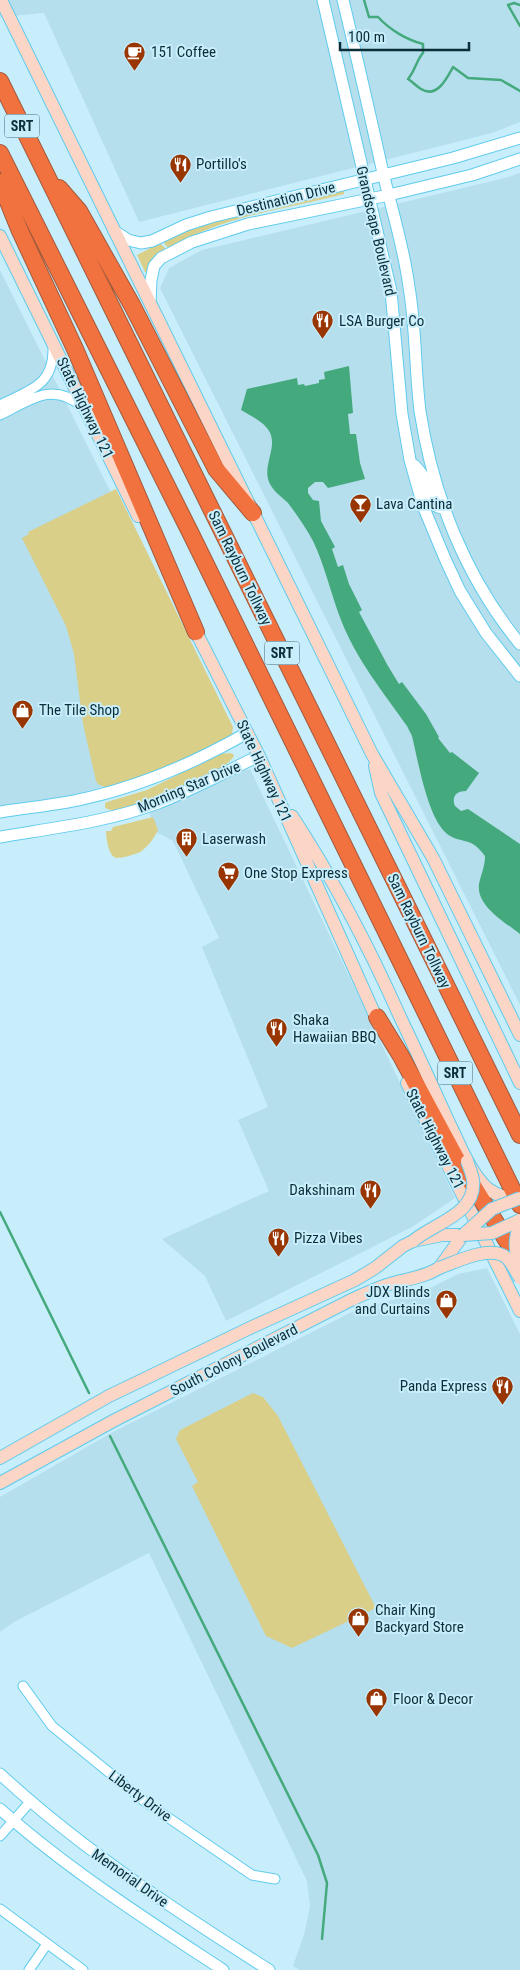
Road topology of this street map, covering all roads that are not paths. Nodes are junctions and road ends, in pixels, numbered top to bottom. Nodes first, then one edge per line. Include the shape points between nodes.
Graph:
1 (1, 0) edge
2 (323, 0) edge
3 (343, 0) edge
4 (0, 81) edge
5 (520, 138) edge
6 (0, 153) edge
7 (520, 159) edge
8 (44, 172) junction
9 (384, 175) junction
10 (365, 180) junction
11 (0, 182) edge
12 (389, 195) junction
13 (369, 198) junction
14 (114, 231) junction
15 (0, 236) edge
16 (150, 303) junction
17 (53, 343) junction
18 (0, 405) edge
19 (88, 412) junction
20 (0, 415) edge
21 (410, 460) junction
22 (444, 508) junction
23 (253, 513) junction
24 (196, 632) junction
25 (520, 644) edge
26 (520, 676) edge
27 (247, 733) junction
28 (372, 754) junction
29 (259, 756) junction
30 (271, 784) junction
31 (0, 812) edge
32 (0, 837) edge
33 (377, 1017) junction
34 (520, 1035) edge
35 (520, 1083) edge
36 (520, 1135) edge
37 (467, 1160) junction
38 (518, 1201) edge
39 (520, 1220) edge
40 (520, 1224) edge
41 (462, 1236) junction
42 (408, 1243) junction
43 (520, 1264) edge
44 (439, 1268) junction
45 (520, 1278) edge
46 (520, 1311) edge
47 (247, 1329) junction
48 (262, 1346) junction
49 (250, 1353) junction
50 (0, 1458) edge
51 (0, 1483) edge
52 (23, 1686) dead end
53 (0, 1774) edge
54 (30, 1802) junction
55 (0, 1809) edge
56 (14, 1821) junction
57 (0, 1836) edge
58 (275, 1879) dead end
59 (0, 1909) edge
60 (47, 1944) junction
61 (29, 1970) edge
62 (83, 1970) edge
63 (223, 1970) edge
64 (269, 1970) edge

1 - 14 main road
2 - 10 street, Grandscape Boulevard
3 - 9 street, Grandscape Boulevard
4 - 8 highway, Sam Rayburn Tollway / SRT
5 - 9 street, Destination Drive
6 - 38 highway, Sam Rayburn Tollway / SRT
7 - 12 street, Destination Drive
8 - 23 highway via 79,210 216,469
8 - 36 highway, Sam Rayburn Tollway / SRT
9 - 10 street, Destination Drive
9 - 12 street, Grandscape Boulevard
10 - 13 street, Grandscape Boulevard
10 - 14 street, Destination Drive via 212,217 152,241 128,240
11 - 24 highway
12 - 13 street, Destination Drive
12 - 22 street, Grandscape Boulevard via 409,287 420,410 428,456
13 - 16 street, Destination Drive via 248,224 192,242 154,266
13 - 21 street, Grandscape Boulevard via 391,291 402,414
14 - 16 main road
15 - 17 main road, State Highway 121
16 - 23 main road
17 - 18 street via 54,362 48,377
17 - 19 main road, State Highway 121
19 - 20 street via 72,398 56,393 39,396
19 - 24 main road, State Highway 121
21 - 22 street via 424,476 432,503
21 - 26 street, Grandscape Boulevard via 424,506 460,591
22 - 25 street, Grandscape Boulevard via 481,589
23 - 28 main road
24 - 27 main road, State Highway 121
27 - 29 main road, State Highway 121
27 - 31 street, Morning Star Drive via 134,785 72,801
28 - 34 main road via 433,858
28 - 35 main road via 381,793
29 - 30 main road, State Highway 121
29 - 32 street, Morning Star Drive via 140,809 75,825
30 - 33 main road, State Highway 121
30 - 37 main road via 317,854 347,909
33 - 43 highway
33 - 46 main road, State Highway 121 via 386,1042
37 - 38 main road, bridge via 486,1187 497,1195
37 - 42 main road, bridge via 473,1179 470,1200 462,1210
38 - 41 main road, bridge via 492,1209
39 - 41 main road, South Colony Boulevard, bridge via 492,1233
40 - 43 main road, bridge via 515,1243
41 - 42 main road, South Colony Boulevard, bridge via 442,1235
41 - 44 main road
42 - 47 main road, South Colony Boulevard via 355,1280
44 - 45 main road, South Colony Boulevard, bridge via 476,1254 497,1253 507,1258
44 - 48 main road, South Colony Boulevard via 375,1289
47 - 48 main road
47 - 49 main road
47 - 50 main road, South Colony Boulevard via 109,1396
48 - 49 main road, South Colony Boulevard
49 - 51 main road, South Colony Boulevard via 115,1420
52 - 58 street, Liberty Drive via 52,1726 144,1801 252,1875
53 - 54 street, Memorial Drive
54 - 56 street
54 - 64 street, Memorial Drive via 154,1897
55 - 56 street, Memorial Drive
56 - 57 street
56 - 63 street, Memorial Drive via 142,1917
59 - 60 street
60 - 61 street
60 - 62 street

